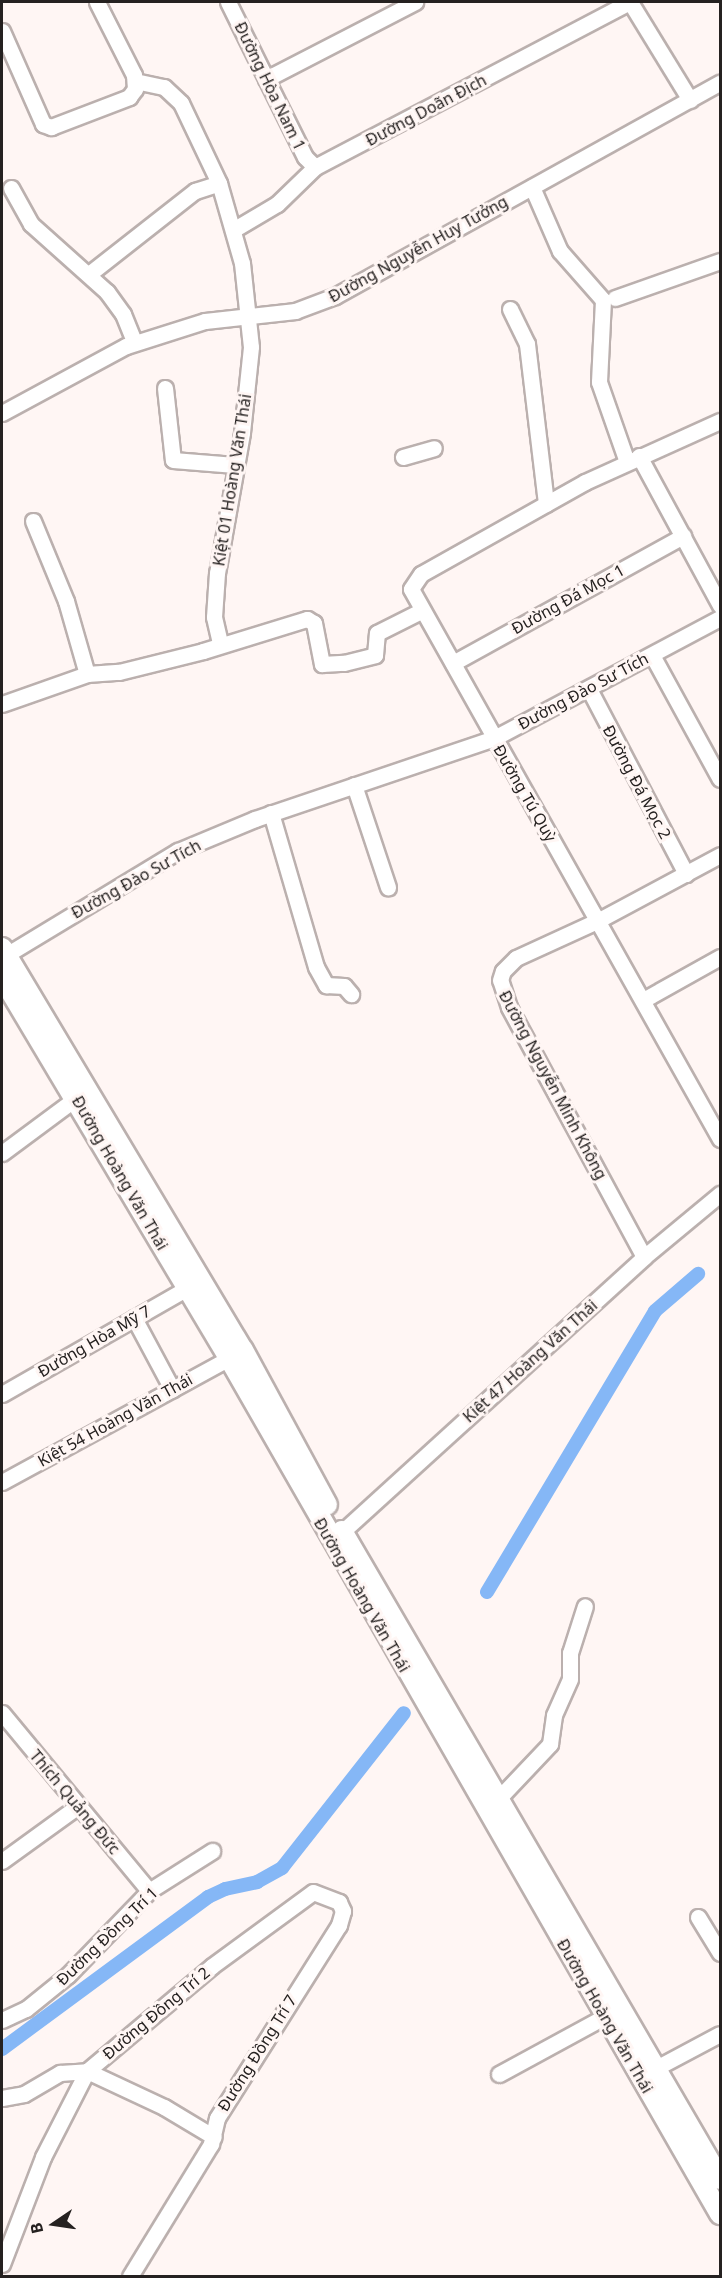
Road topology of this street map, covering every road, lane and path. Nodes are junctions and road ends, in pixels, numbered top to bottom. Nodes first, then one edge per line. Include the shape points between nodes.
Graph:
1 (97, 2) edge
2 (228, 2) edge
3 (415, 2) edge
4 (629, 2) edge
5 (2, 31) edge
6 (135, 78) junction
7 (266, 79) junction
8 (720, 83) edge
9 (690, 100) junction
10 (315, 167) junction
11 (219, 183) junction
12 (532, 187) junction
13 (10, 188) dead end
14 (233, 230) junction
15 (720, 261) edge
16 (89, 274) junction
17 (615, 298) dead end
18 (510, 309) dead end
19 (246, 317) junction
20 (135, 343) junction
21 (165, 388) dead end
22 (2, 413) edge
23 (720, 422) edge
24 (434, 448) dead end
25 (402, 457) dead end
26 (633, 459) junction
27 (235, 465) junction
28 (546, 504) junction
29 (33, 521) dead end
30 (683, 536) junction
31 (720, 605) edge
32 (421, 611) junction
33 (720, 618) edge
34 (220, 643) junction
35 (652, 655) junction
36 (453, 663) junction
37 (87, 674) junction
38 (589, 689) junction
39 (2, 704) edge
40 (494, 738) junction
41 (720, 778) edge
42 (354, 785) junction
43 (271, 813) junction
44 (720, 855) edge
45 (686, 874) junction
46 (388, 886) dead end
47 (599, 920) junction
48 (4, 951) edge
49 (720, 957) edge
50 (2, 977) edge
51 (351, 994) dead end
52 (645, 999) junction
53 (76, 1098) junction
54 (720, 1139) edge
55 (2, 1152) edge
56 (720, 1194) edge
57 (644, 1257) junction
58 (187, 1288) junction
59 (134, 1318) junction
60 (229, 1358) junction
61 (172, 1389) junction
62 (2, 1394) edge
63 (2, 1482) edge
64 (342, 1532) junction
65 (585, 1606) dead end
66 (391, 1631) junction
67 (2, 1713) edge
68 (498, 1799) junction
69 (78, 1806) junction
70 (212, 1851) dead end
71 (2, 1861) edge
72 (149, 1892) junction
73 (299, 1902) joint
74 (698, 1917) dead end
75 (720, 1953) edge
76 (606, 2016) junction
77 (2, 2020) edge
78 (720, 2034) edge
79 (656, 2068) junction
80 (87, 2071) junction
81 (499, 2074) dead end
82 (2, 2098) edge
83 (214, 2137) junction
84 (720, 2179) edge
85 (720, 2214) edge
86 (2, 2264) edge
87 (130, 2277) edge

1 - 6 street
2 - 7 street, Đường Hòa Nam 1
3 - 7 street
4 - 9 street
4 - 10 street, Đường Doãn Địch
5 - 6 street via 46,127 129,97
6 - 11 street, Kiệt 01 Hoàng Văn Thái via 155,82 174,94 204,145
7 - 10 street, Đường Hòa Nam 1 via 305,157
8 - 9 street, Đường Nguyễn Huy Tưởng
9 - 12 street, Đường Nguyễn Huy Tưởng
10 - 14 street, Đường Doãn Địch via 277,204
11 - 14 street, Kiệt 01 Hoàng Văn Thái
11 - 16 street via 195,190
12 - 19 street, Đường Nguyễn Huy Tưởng via 335,296 303,309
12 - 26 street via 560,251 603,300 599,382
13 - 16 street via 31,224
14 - 19 street, Kiệt 01 Hoàng Văn Thái via 242,263
15 - 17 street
16 - 20 street via 117,305
18 - 28 street via 527,344
19 - 20 street, Đường Nguyễn Huy Tưởng via 205,321
19 - 27 street, Kiệt 01 Hoàng Văn Thái via 251,347
20 - 22 street, Đường Nguyễn Huy Tưởng
21 - 27 street via 173,460
23 - 26 street, Đường Tú Quỳ
24 - 25 street
26 - 28 street, Đường Tú Quỳ
26 - 30 street
27 - 34 street, Kiệt 01 Hoàng Văn Thái via 217,573 214,617
28 - 32 street, Đường Tú Quỳ via 421,574 411,589
29 - 37 street via 66,601
30 - 31 street
30 - 36 street, Đường Đá Mọc 1
32 - 34 street via 377,633 375,655 329,665 320,661 313,620 303,619
32 - 36 street, Đường Tú Quỳ
33 - 35 street, Đường Đào Sư Tích
34 - 37 street via 119,672
35 - 38 street, Đường Đào Sư Tích
35 - 41 street
36 - 40 street, Đường Tú Quỳ
37 - 39 street
38 - 40 street, Đường Đào Sư Tích
38 - 45 street, Đường Đá Mọc 2
40 - 42 street, Đường Đào Sư Tích
40 - 47 street, Đường Tú Quỳ
42 - 43 street, Đường Đào Sư Tích
42 - 46 street
43 - 48 street, Đường Đào Sư Tích via 178,851
43 - 51 street via 322,982 331,987 345,986
44 - 45 street, Đường Nguyễn Minh Không
45 - 47 street, Đường Nguyễn Minh Không
47 - 52 street, Đường Tú Quỳ
47 - 57 street, Đường Nguyễn Minh Không via 516,958 503,971 501,989
48 - 64 main road, Đường Hoàng Văn Thái via 243,1350
49 - 52 street
50 - 53 main road, Đường Hoàng Văn Thái
52 - 54 street, Đường Tú Quỳ
53 - 55 street
53 - 58 main road, Đường Hoàng Văn Thái
56 - 57 street, Kiệt 47 Hoàng Văn Thái
57 - 64 street, Kiệt 47 Hoàng Văn Thái
58 - 59 street, Đường Hòa Mỹ 7
58 - 60 main road, Đường Hoàng Văn Thái
59 - 61 street
59 - 62 street, Đường Hòa Mỹ 7
60 - 61 street, Kiệt 54 Hoàng Văn Thái
60 - 66 main road, Đường Hoàng Văn Thái
61 - 63 street, Kiệt 54 Hoàng Văn Thái
64 - 66 main road, Đường Hoàng Văn Thái
65 - 68 street via 570,1653 570,1679 554,1715 550,1744
66 - 68 main road, Đường Hoàng Văn Thái
66 - 76 main road, Đường Hoàng Văn Thái
67 - 69 street, Thích Quảng Đức
68 - 79 main road, Đường Hoàng Văn Thái
69 - 71 street
69 - 72 street, Thích Quảng Đức
70 - 72 street, Đường Đồng Trí 1
72 - 77 street, Đường Đồng Trí 1 via 68,1974 26,2008
73 - 80 street, Đường Đồng Trí 2 via 212,1966
73 - 83 street, Đường Đồng Trí 7 via 321,1892 333,1897 344,1911 339,1925 217,2118
74 - 75 street
76 - 81 street
76 - 85 main road, Đường Hoàng Văn Thái
78 - 79 street
79 - 84 main road, Đường Hoàng Văn Thái
80 - 82 street, Đường Đồng Trí 2 via 60,2073 24,2094
80 - 83 street
80 - 86 street via 43,2157
83 - 87 street, Đường Đồng Trí 7

